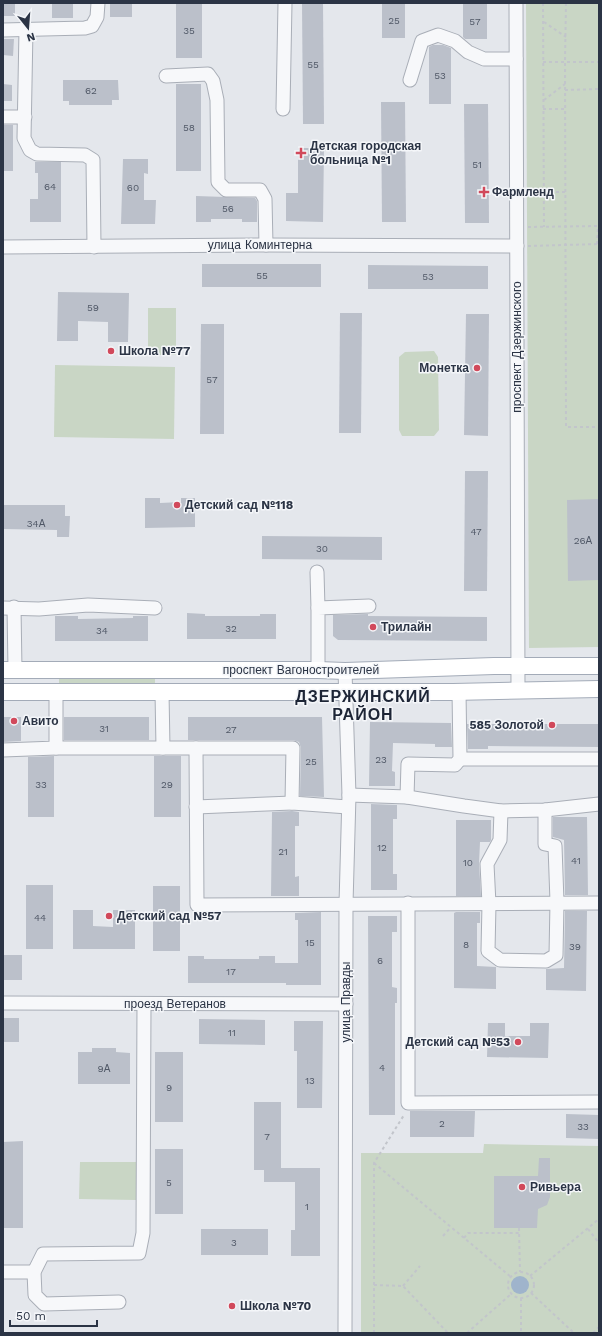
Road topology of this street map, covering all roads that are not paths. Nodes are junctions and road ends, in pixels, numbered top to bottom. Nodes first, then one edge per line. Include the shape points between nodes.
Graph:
1 (98, 3) edge
2 (285, 3) edge
3 (516, 3) edge
4 (26, 29) junction
5 (3, 30) edge
6 (516, 59) junction
7 (166, 76) dead end
8 (410, 80) dead end
9 (283, 109) dead end
10 (3, 117) edge
11 (25, 117) junction
12 (266, 245) junction
13 (94, 246) junction
14 (517, 246) junction
15 (3, 247) edge
16 (317, 572) dead end
17 (369, 606) dead end
18 (9, 607) edge
19 (155, 608) dead end
20 (318, 608) junction
21 (599, 666) edge
22 (517, 667) junction
23 (9, 670) edge
24 (318, 670) junction
25 (345, 671) junction
26 (599, 689) edge
27 (518, 691) junction
28 (3, 692) edge
29 (162, 692) junction
30 (345, 692) junction
31 (459, 692) junction
32 (56, 693) junction
33 (56, 748) junction
34 (163, 748) junction
35 (196, 748) junction
36 (3, 750) edge
37 (460, 759) junction
38 (599, 759) edge
39 (407, 797) junction
40 (348, 801) junction
41 (292, 803) junction
42 (599, 804) edge
43 (196, 807) junction
44 (545, 810) junction
45 (501, 811) junction
46 (557, 902) junction
47 (408, 903) junction
48 (599, 903) edge
49 (346, 904) junction
50 (489, 904) junction
51 (3, 1003) edge
52 (144, 1004) junction
53 (346, 1004) junction
54 (599, 1102) edge
55 (3, 1272) edge
56 (34, 1272) junction
57 (119, 1302) dead end
58 (345, 1333) edge

1 - 4 street via 97,17 92,26
2 - 9 street
3 - 6 street, проспект Дзержинского
4 - 5 street
4 - 11 street
6 - 8 street via 484,59 468,52 455,41 438,35 422,41
6 - 14 street, проспект Дзержинского
7 - 12 street via 208,74 213,81 217,100 218,182 226,190 260,190 265,199
10 - 11 street
11 - 13 street via 24,138 30,150 37,154 85,155 93,160
12 - 13 street, улица Коминтерна
12 - 14 street, улица Коминтерна
13 - 15 street, улица Коминтерна
14 - 22 street, проспект Дзержинского
16 - 20 street
17 - 20 street
18 - 19 street via 39,609 88,605
18 - 23 street
20 - 24 street
21 - 22 main road, проспект Вагоностроителей
22 - 25 main road, проспект Вагоностроителей
22 - 27 street, проспект Дзержинского
23 - 24 main road, проспект Вагоностроителей
24 - 25 main road, проспект Вагоностроителей
25 - 30 street, улица Правды
26 - 27 main road, проспект Вагоностроителей
27 - 31 main road, проспект Вагоностроителей
28 - 32 main road, проспект Вагоностроителей
29 - 30 main road, проспект Вагоностроителей
29 - 32 main road, проспект Вагоностроителей
29 - 34 street
30 - 31 main road, проспект Вагоностроителей
30 - 40 street, улица Правды
31 - 37 street
32 - 33 street
33 - 34 street
33 - 36 street
34 - 35 street
35 - 41 street via 293,748
35 - 43 street
37 - 38 street
37 - 39 street via 456,765 408,764
39 - 40 street
39 - 45 street
40 - 41 street
40 - 49 street, улица Правды
41 - 43 street
42 - 44 street
43 - 49 street via 197,905
44 - 45 street
44 - 46 street via 545,844 555,846
45 - 50 street via 500,840 487,864
46 - 48 street
46 - 50 street
46 - 50 street via 556,955 546,961 500,960 488,951
47 - 49 street
47 - 50 street
47 - 54 street via 408,1103
49 - 53 street, улица Правды
51 - 52 street, проезд Ветеранов
52 - 53 street, проезд Ветеранов
52 - 56 street via 143,1233 139,1253 43,1254
53 - 58 street, улица Правды
55 - 56 street
56 - 57 street via 35,1295 44,1304

